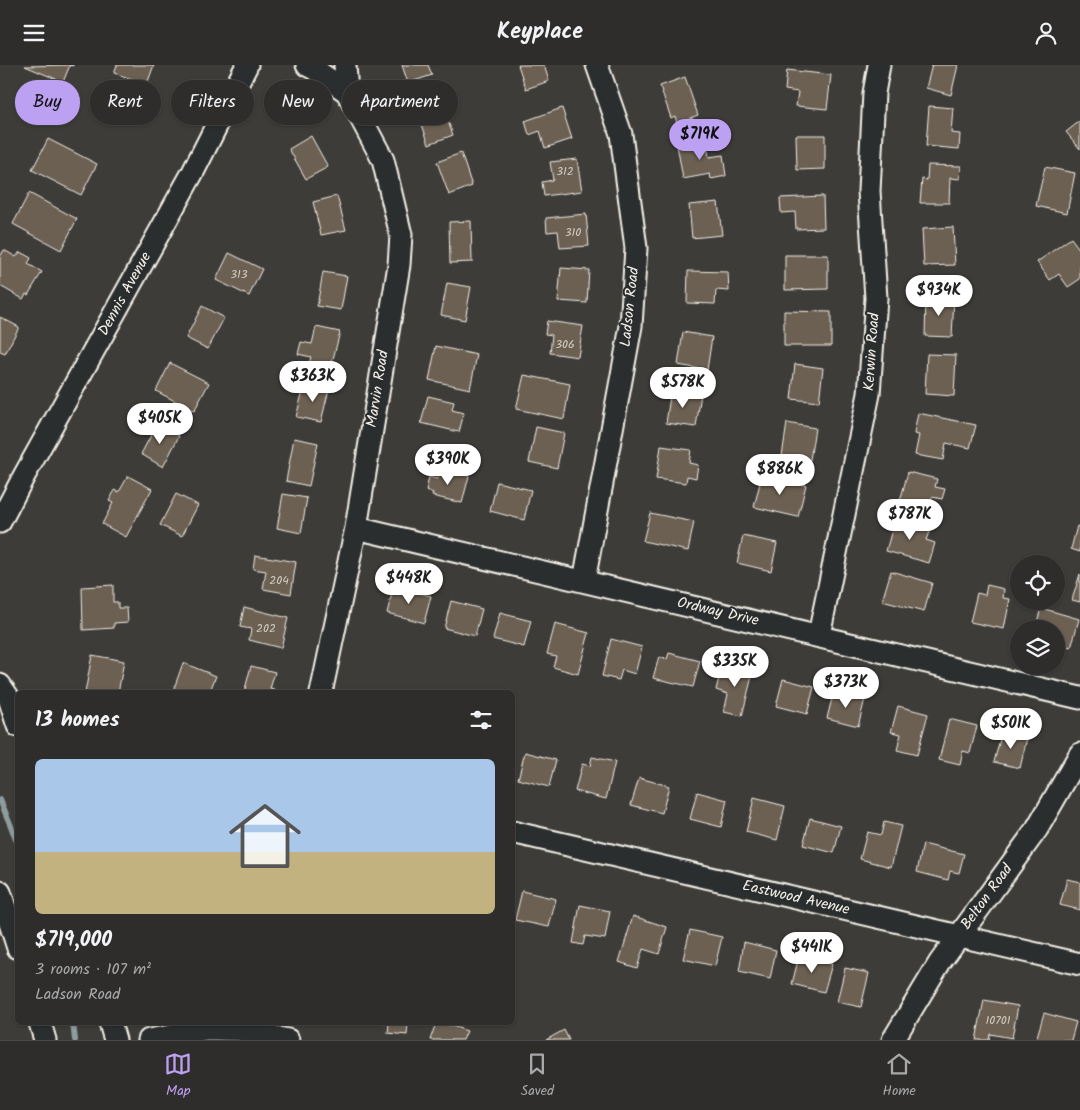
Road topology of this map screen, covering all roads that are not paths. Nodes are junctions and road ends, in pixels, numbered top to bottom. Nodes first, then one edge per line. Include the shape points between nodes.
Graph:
1 (247, 65) edge
2 (307, 65) edge
3 (344, 65) edge
4 (597, 65) edge
5 (879, 65) edge
6 (346, 80) edge
7 (342, 88) edge
8 (364, 125) edge
9 (0, 522) edge
10 (356, 528) junction
11 (584, 581) junction
12 (819, 635) junction
13 (0, 685) edge
14 (322, 690) edge
15 (1080, 698) edge
16 (15, 717) edge
17 (1080, 755) edge
18 (515, 833) edge
19 (0, 892) edge
20 (959, 936) junction
21 (15, 938) edge
22 (1080, 964) edge
23 (41, 1025) edge
24 (111, 1025) edge
25 (45, 1040) edge
26 (115, 1040) edge
27 (148, 1040) edge
28 (288, 1040) edge
29 (893, 1040) edge

1 - 9 street, Dennis Avenue via 193,172
2 - 7 street, Marvin Road
3 - 6 street, Marvin Road
4 - 11 street, Ladson Road via 621,134 636,248 631,326
5 - 12 street, Kerwin Road via 874,93 869,191 876,298 869,394
8 - 10 street, Marvin Road via 383,160 400,235 399,265
10 - 11 street, Ordway Drive
10 - 14 street, Marvin Road
11 - 12 street, Ordway Drive
12 - 15 street, Ordway Drive
13 - 16 street via 9,698
17 - 20 street, Belton Road via 1037,829
18 - 20 street, Eastwood Avenue
19 - 21 street
20 - 22 street, Eastwood Avenue
20 - 29 street, Belton Road
23 - 25 street
24 - 26 street
27 - 28 street via 207,1029 239,1030

